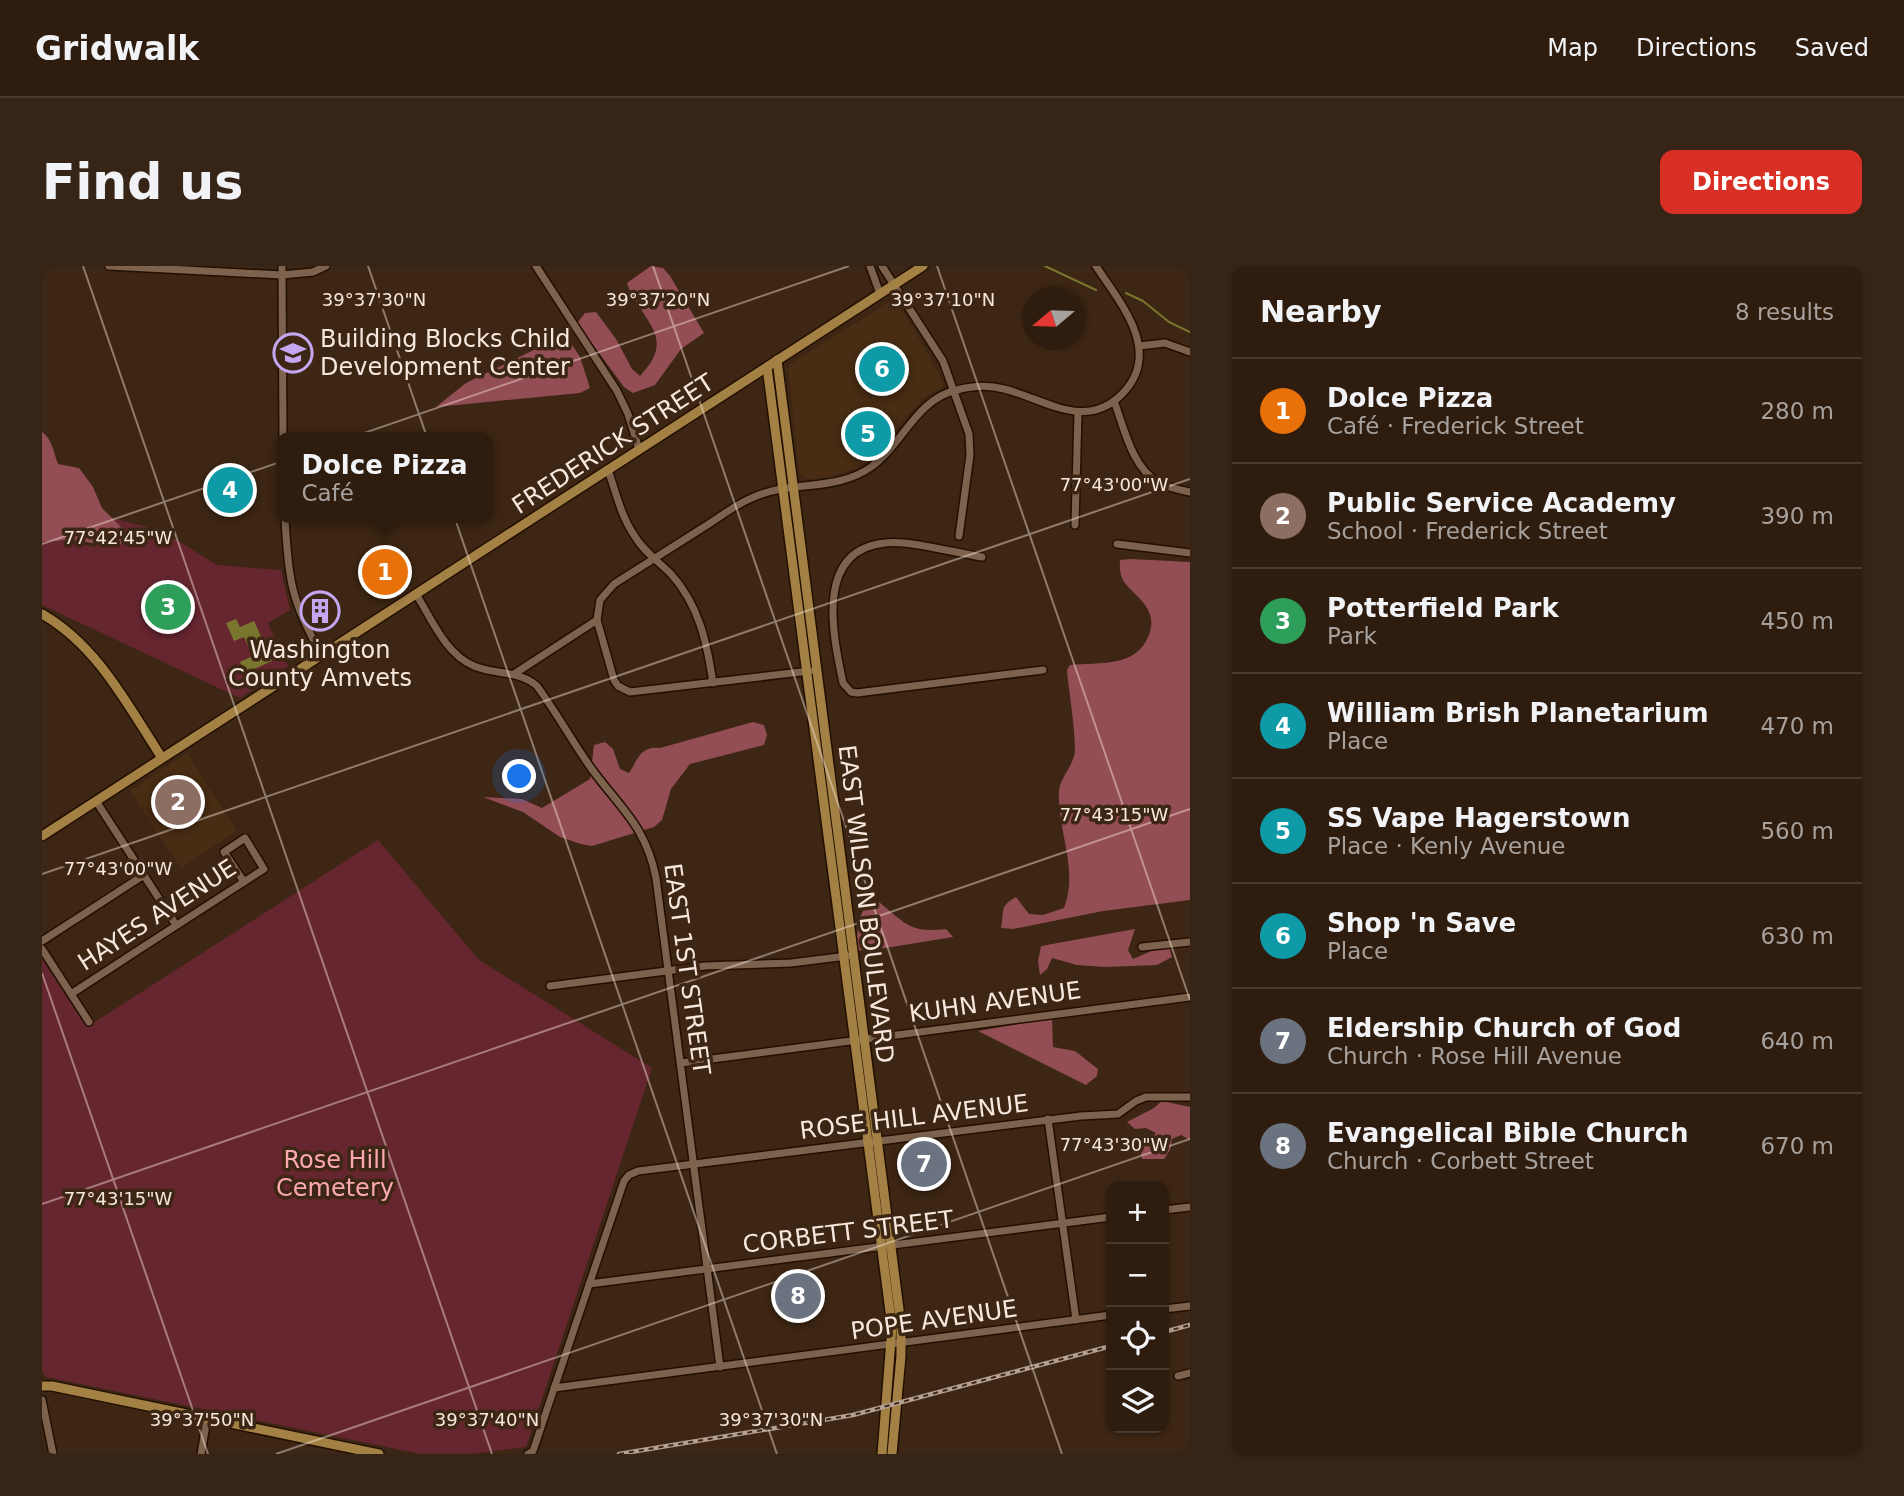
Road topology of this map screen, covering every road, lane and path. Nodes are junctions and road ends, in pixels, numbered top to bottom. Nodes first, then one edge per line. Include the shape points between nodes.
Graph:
1 (109, 266) edge
2 (326, 266) edge
3 (536, 266) edge
4 (870, 266) edge
5 (882, 266) edge
6 (923, 266) edge
7 (1096, 266) edge
8 (282, 270) edge
9 (894, 285) junction
10 (880, 294) junction
11 (1139, 346) junction
12 (1190, 352) edge
13 (777, 360) junction
14 (766, 367) junction
15 (954, 390) junction
16 (771, 401) junction
17 (1114, 401) junction
18 (1078, 412) junction
19 (283, 432) edge
20 (787, 436) junction
21 (639, 449) junction
22 (608, 470) junction
23 (794, 488) junction
24 (782, 489) junction
25 (1190, 492) edge
26 (285, 523) edge
27 (1074, 525) dead end
28 (959, 536) dead end
29 (1117, 544) dead end
30 (1190, 552) edge
31 (982, 557) dead end
32 (654, 558) junction
33 (416, 594) junction
34 (42, 614) edge
35 (597, 620) junction
36 (322, 655) junction
37 (817, 670) junction
38 (1043, 670) dead end
39 (806, 671) junction
40 (514, 674) junction
41 (713, 683) junction
42 (162, 758) junction
43 (96, 801) junction
44 (42, 836) edge
45 (144, 875) junction
46 (244, 882) junction
47 (176, 925) junction
48 (42, 941) edge
49 (1190, 942) edge
50 (1142, 947) dead end
51 (42, 949) edge
52 (854, 956) junction
53 (843, 957) junction
54 (668, 971) junction
55 (550, 986) dead end
56 (71, 994) junction
57 (1190, 997) edge
58 (89, 1022) dead end
59 (859, 1040) junction
60 (681, 1063) junction
61 (1190, 1097) edge
62 (1048, 1119) junction
63 (872, 1141) junction
64 (694, 1164) junction
65 (1190, 1207) edge
66 (1169, 1209) edge
67 (1106, 1218) edge
68 (1062, 1223) junction
69 (886, 1246) junction
70 (708, 1269) junction
71 (589, 1284) junction
72 (1190, 1306) edge
73 (1169, 1308) edge
74 (1106, 1316) edge
75 (1076, 1320) junction
76 (897, 1344) junction
77 (720, 1367) junction
78 (1190, 1373) edge
79 (1178, 1376) dead end
80 (42, 1387) edge
81 (554, 1388) junction
82 (42, 1400) edge
83 (207, 1419) junction
84 (53, 1454) edge
85 (201, 1454) edge
86 (379, 1454) edge
87 (528, 1454) edge
88 (882, 1454) edge
89 (892, 1454) edge

1 - 8 street
2 - 8 street via 313,272
3 - 21 street via 622,401
4 - 10 street
5 - 9 street
6 - 9 main road, FREDERICK STREET
7 - 11 street via 1133,324
8 - 19 street
9 - 10 main road, FREDERICK STREET
9 - 15 street via 943,360
10 - 13 main road, FREDERICK STREET
11 - 12 street via 1165,343
11 - 17 street via 1134,378
13 - 14 main road, FREDERICK STREET
13 - 20 main road, EAST WILSON BOULEVARD
14 - 16 main road, EAST WILSON BOULEVARD
14 - 21 main road, FREDERICK STREET
15 - 18 street via 1005,389
15 - 23 street via 923,408 886,453 859,474 835,483
15 - 28 street via 970,445
16 - 20 main road via 777,407 780,433
16 - 24 main road, EAST WILSON BOULEVARD
17 - 18 street
17 - 25 street via 1147,473 1162,484
18 - 27 street
20 - 23 main road, EAST WILSON BOULEVARD
21 - 22 main road, FREDERICK STREET
22 - 32 street via 629,527
22 - 33 main road, FREDERICK STREET
23 - 24 street
23 - 37 main road, EAST WILSON BOULEVARD
24 - 32 street via 742,503
24 - 39 main road, EAST WILSON BOULEVARD
26 - 36 street via 290,583
29 - 30 street
31 - 38 street via 886,542 855,554 839,573 832,595 844,683 857,693
32 - 35 street via 605,593
32 - 41 street via 682,588 697,614
33 - 36 main road, FREDERICK STREET
33 - 40 street, EAST 1ST STREET via 460,657 481,668
34 - 42 main road via 93,656
35 - 40 street
35 - 41 street via 614,680 623,690 639,693
36 - 42 main road, FREDERICK STREET
37 - 39 street
37 - 52 main road, EAST WILSON BOULEVARD
39 - 41 street
39 - 53 main road, EAST WILSON BOULEVARD
40 - 54 street, EAST 1ST STREET via 537,686 645,840 656,878
42 - 43 main road, FREDERICK STREET
43 - 44 main road, FREDERICK STREET
43 - 45 street
45 - 47 street
45 - 48 street
46 - 46 street, HAYES AVENUE via 224,852 245,838 264,869
46 - 47 street, HAYES AVENUE
47 - 56 street, HAYES AVENUE
49 - 50 street
51 - 56 street
52 - 53 street
52 - 59 main road, EAST WILSON BOULEVARD
53 - 54 street
53 - 59 main road, EAST WILSON BOULEVARD
54 - 55 street
54 - 60 street, EAST 1ST STREET
56 - 58 street
57 - 59 street, KUHN AVENUE
59 - 60 street, KUHN AVENUE
59 - 63 main road, EAST WILSON BOULEVARD
60 - 64 street, EAST 1ST STREET
61 - 62 street, ROSE HILL AVENUE via 1146,1097 1118,1114
62 - 63 street, ROSE HILL AVENUE
62 - 68 street
63 - 64 street, ROSE HILL AVENUE
63 - 69 main road, EAST WILSON BOULEVARD
64 - 70 street, EAST 1ST STREET
64 - 71 street, ROSE HILL AVENUE via 629,1175
65 - 66 street
67 - 68 street, CORBETT STREET
68 - 69 street, CORBETT STREET
68 - 75 street
69 - 70 street, CORBETT STREET
69 - 76 main road, EAST WILSON BOULEVARD
70 - 71 street, CORBETT STREET
70 - 77 street, EAST 1ST STREET
71 - 81 street
72 - 73 street
74 - 75 street, POPE AVENUE
75 - 76 street, POPE AVENUE
76 - 77 street, POPE AVENUE
76 - 88 main road, EAST WILSON BOULEVARD
76 - 89 main road, EAST WILSON BOULEVARD
77 - 81 street, POPE AVENUE
78 - 79 street
80 - 83 main road
81 - 87 street via 533,1451
82 - 84 street
83 - 85 street
83 - 86 main road

